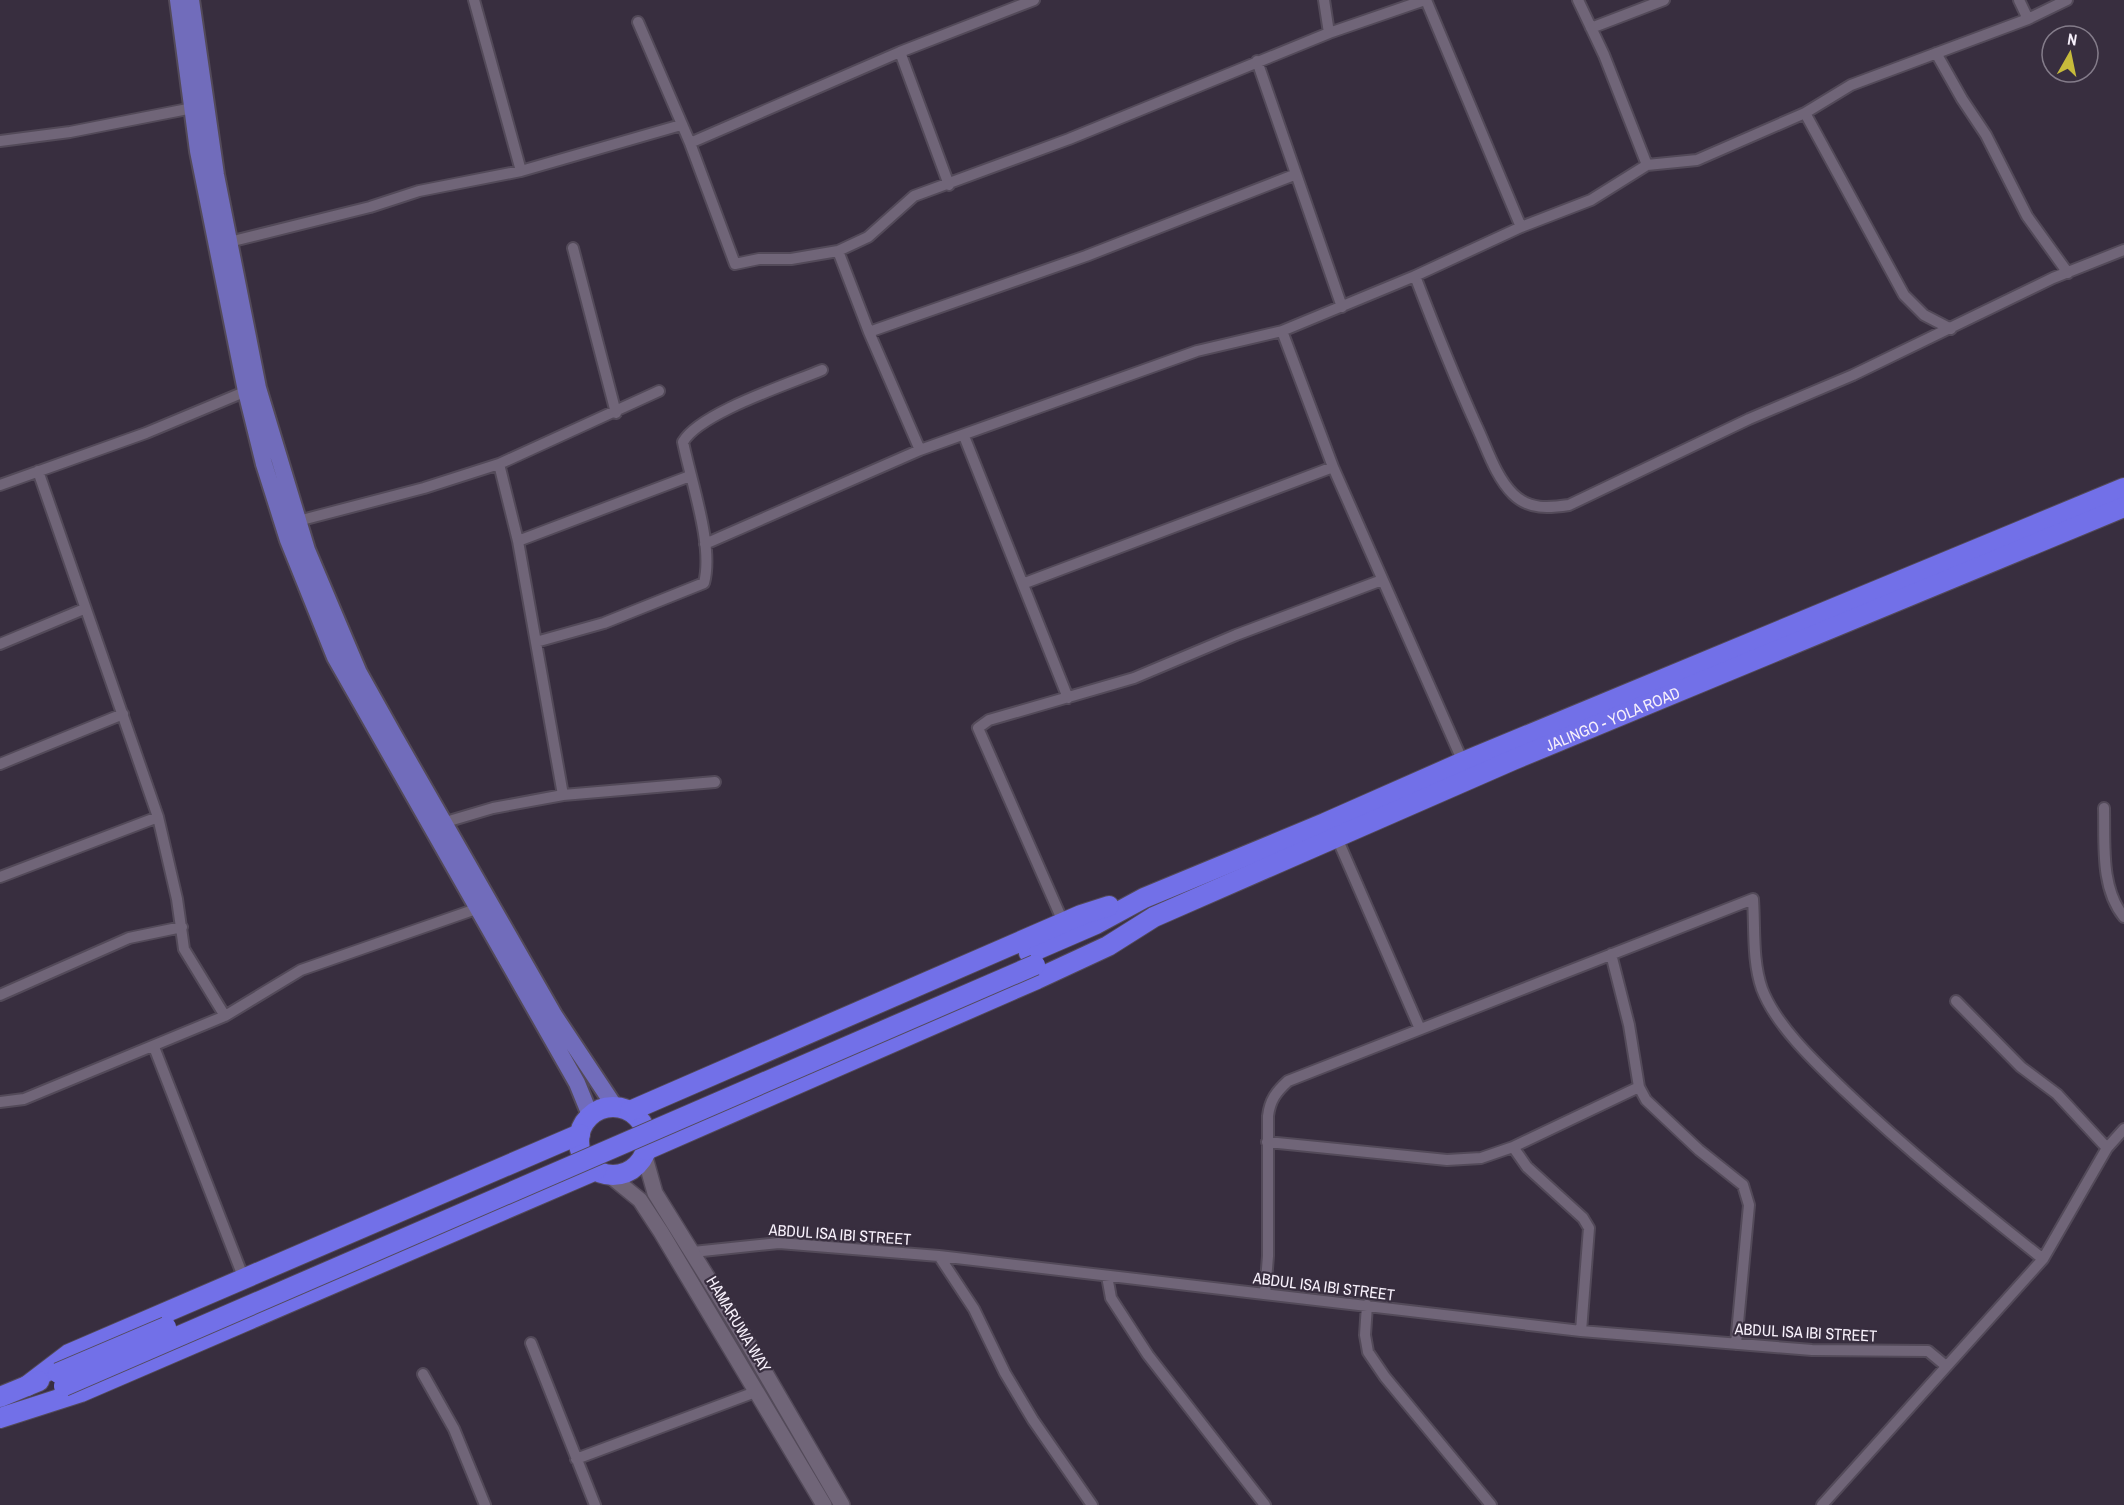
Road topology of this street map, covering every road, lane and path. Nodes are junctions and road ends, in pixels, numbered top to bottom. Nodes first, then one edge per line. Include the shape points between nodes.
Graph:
1 (178, 0) edge
2 (191, 0) edge
3 (474, 0) edge
4 (1034, 0) edge
5 (1324, 0) edge
6 (1425, 0) edge
7 (1578, 0) edge
8 (1664, 0) edge
9 (2019, 0) edge
10 (2067, 0) edge
11 (2028, 19) junction
12 (638, 22) dead end
13 (1591, 28) junction
14 (1329, 33) junction
15 (900, 52) junction
16 (1936, 53) junction
17 (1257, 61) junction
18 (199, 107) junction
19 (1805, 112) junction
20 (681, 125) junction
21 (0, 141) edge
22 (690, 142) junction
23 (1647, 165) junction
24 (520, 171) junction
25 (1294, 175) junction
26 (949, 185) junction
27 (1521, 227) junction
28 (229, 242) junction
29 (573, 248) dead end
30 (2124, 250) edge
31 (838, 251) junction
32 (2068, 273) junction
33 (1415, 276) junction
34 (1342, 307) junction
35 (1951, 329) junction
36 (868, 332) junction
37 (1282, 332) junction
38 (822, 370) dead end
39 (252, 390) junction
40 (659, 391) dead end
41 (616, 413) junction
42 (964, 436) junction
43 (920, 450) junction
44 (499, 464) junction
45 (1333, 467) junction
46 (38, 471) junction
47 (690, 476) junction
48 (0, 485) edge
49 (2124, 488) edge
50 (2124, 507) edge
51 (298, 521) junction
52 (518, 542) junction
53 (705, 544) junction
54 (1382, 580) junction
55 (1025, 583) junction
56 (84, 609) junction
57 (537, 642) junction
58 (0, 644) edge
59 (1068, 698) junction
60 (123, 714) junction
61 (1463, 762) junction
62 (0, 764) edge
63 (715, 782) dead end
64 (563, 795) junction
65 (2104, 808) dead end
66 (158, 817) junction
67 (439, 824) junction
68 (1337, 838) junction
69 (0, 877) edge
70 (1144, 898) junction
71 (479, 908) junction
72 (1154, 917) junction
73 (2124, 917) edge
74 (1064, 924) junction
75 (182, 927) junction
76 (1611, 954) junction
77 (1032, 959) junction
78 (0, 995) edge
79 (1956, 1001) dead end
80 (225, 1016) junction
81 (1420, 1029) junction
82 (154, 1047) junction
83 (1639, 1087) junction
84 (0, 1102) edge
85 (622, 1109) junction
86 (590, 1115) junction
87 (2124, 1129) edge
88 (580, 1134) junction
89 (1267, 1142) junction
90 (1513, 1147) junction
91 (2107, 1148) junction
92 (645, 1152) junction
93 (602, 1172) junction
94 (693, 1252) junction
95 (939, 1256) junction
96 (2043, 1259) junction
97 (1107, 1276) junction
98 (244, 1279) junction
99 (1265, 1294) junction
100 (1367, 1305) junction
101 (1581, 1331) junction
102 (531, 1343) dead end
103 (1736, 1344) junction
104 (1946, 1366) junction
105 (423, 1374) dead end
106 (61, 1380) junction
107 (27, 1386) junction
108 (758, 1391) junction
109 (0, 1397) edge
110 (37, 1405) junction
111 (0, 1418) edge
112 (576, 1459) junction
113 (484, 1505) edge
114 (595, 1505) edge
115 (824, 1505) edge
116 (842, 1505) edge
117 (1092, 1505) edge
118 (1265, 1505) edge
119 (1491, 1505) edge
120 (1822, 1505) edge

1 - 18 main road
2 - 18 main road
3 - 24 street
4 - 15 street
5 - 14 street
6 - 14 street
6 - 27 street
7 - 13 street
8 - 13 street
9 - 11 street
10 - 11 street
11 - 16 street
12 - 20 street
13 - 23 street
14 - 17 street
15 - 22 street
15 - 26 street
16 - 19 street via 1851,85
16 - 32 street via 1986,135 2027,216
17 - 25 street
17 - 26 street
18 - 21 street
18 - 28 main road
18 - 39 main road
19 - 23 street via 1697,160
19 - 35 street via 1905,295 1924,315
20 - 22 street
20 - 24 street
22 - 31 street via 735,264
23 - 27 street via 1591,200
24 - 28 street via 419,191
25 - 34 street
25 - 36 street via 1086,256
26 - 31 street via 914,196 868,237
27 - 33 street
28 - 39 main road
29 - 41 street
30 - 32 street
31 - 36 street
32 - 35 street
33 - 34 street
33 - 35 street via 1498,475 1520,499 1546,509 1569,505 1749,418
34 - 37 street
36 - 43 street
37 - 42 street via 1197,351
37 - 45 street
38 - 47 street via 743,402 689,432 683,442
39 - 46 street via 147,433
39 - 51 main road
39 - 67 main road via 264,464 288,540 331,648 361,704
40 - 41 street
41 - 44 street
42 - 43 street
42 - 55 street
43 - 53 street
44 - 51 street
44 - 52 street
45 - 54 street
45 - 55 street
46 - 48 street
46 - 56 street
47 - 52 street
47 - 53 street
49 - 61 highway
50 - 68 highway, JALINGO - YOLA ROAD via 1513,760
51 - 67 main road via 331,612 359,673
52 - 57 street
53 - 57 street via 708,568 704,584 604,623
54 - 59 street via 1134,678
54 - 61 street
55 - 59 street
56 - 58 street
56 - 60 street
57 - 64 street
59 - 74 street via 989,720 978,728
60 - 62 street
60 - 66 street
61 - 70 highway
63 - 64 street
64 - 67 street via 493,808
65 - 73 street via 2105,872
66 - 69 street
66 - 75 street
67 - 71 main road
67 - 85 main road via 554,1015
68 - 72 highway, JALINGO - YOLA ROAD
68 - 81 street
70 - 74 highway
70 - 77 highway
71 - 80 street via 301,970
71 - 86 main road via 577,1083
72 - 77 highway
72 - 92 highway, JALINGO - YOLA ROAD via 1108,946
74 - 85 highway
75 - 78 street via 129,938
75 - 80 street via 184,949
76 - 81 street
76 - 83 street
76 - 96 street via 1753,898 1762,989 1780,1019 1816,1063 1910,1152
77 - 106 highway, bridge
79 - 91 street via 2021,1067 2057,1094
80 - 82 street
81 - 89 street via 1288,1081 1270,1102
82 - 84 street via 24,1099
82 - 98 street
83 - 90 street
83 - 103 street via 1646,1100 1699,1150 1743,1185 1749,1204
85 - 86 highway via 602,1109
85 - 92 highway via 644,1126
86 - 88 highway
87 - 91 street
88 - 93 highway via 582,1154
88 - 98 highway
89 - 90 street via 1447,1160 1481,1158
89 - 99 street
90 - 101 street via 1527,1167 1583,1218 1588,1228
91 - 96 street
92 - 93 highway via 636,1166 622,1173
92 - 94 main road via 655,1193
93 - 108 main road, HAMARUWA WAY via 640,1200
93 - 110 highway via 81,1392
94 - 95 street, ABDUL ISA IBI STREET via 779,1243
94 - 116 main road
95 - 97 street, ABDUL ISA IBI STREET
95 - 117 street via 974,1309 1033,1420
96 - 104 street
97 - 99 street, ABDUL ISA IBI STREET
97 - 118 street via 1111,1298 1149,1355
98 - 107 highway via 69,1354
99 - 100 street, ABDUL ISA IBI STREET
100 - 101 street, ABDUL ISA IBI STREET
100 - 119 street via 1368,1352
101 - 103 street, ABDUL ISA IBI STREET
102 - 112 street
103 - 104 street, ABDUL ISA IBI STREET via 1860,1352 1928,1351
104 - 120 street
105 - 113 street via 454,1429
106 - 107 highway
106 - 110 highway
107 - 109 highway
108 - 112 street
108 - 115 main road, HAMARUWA WAY
110 - 111 highway
112 - 114 street

